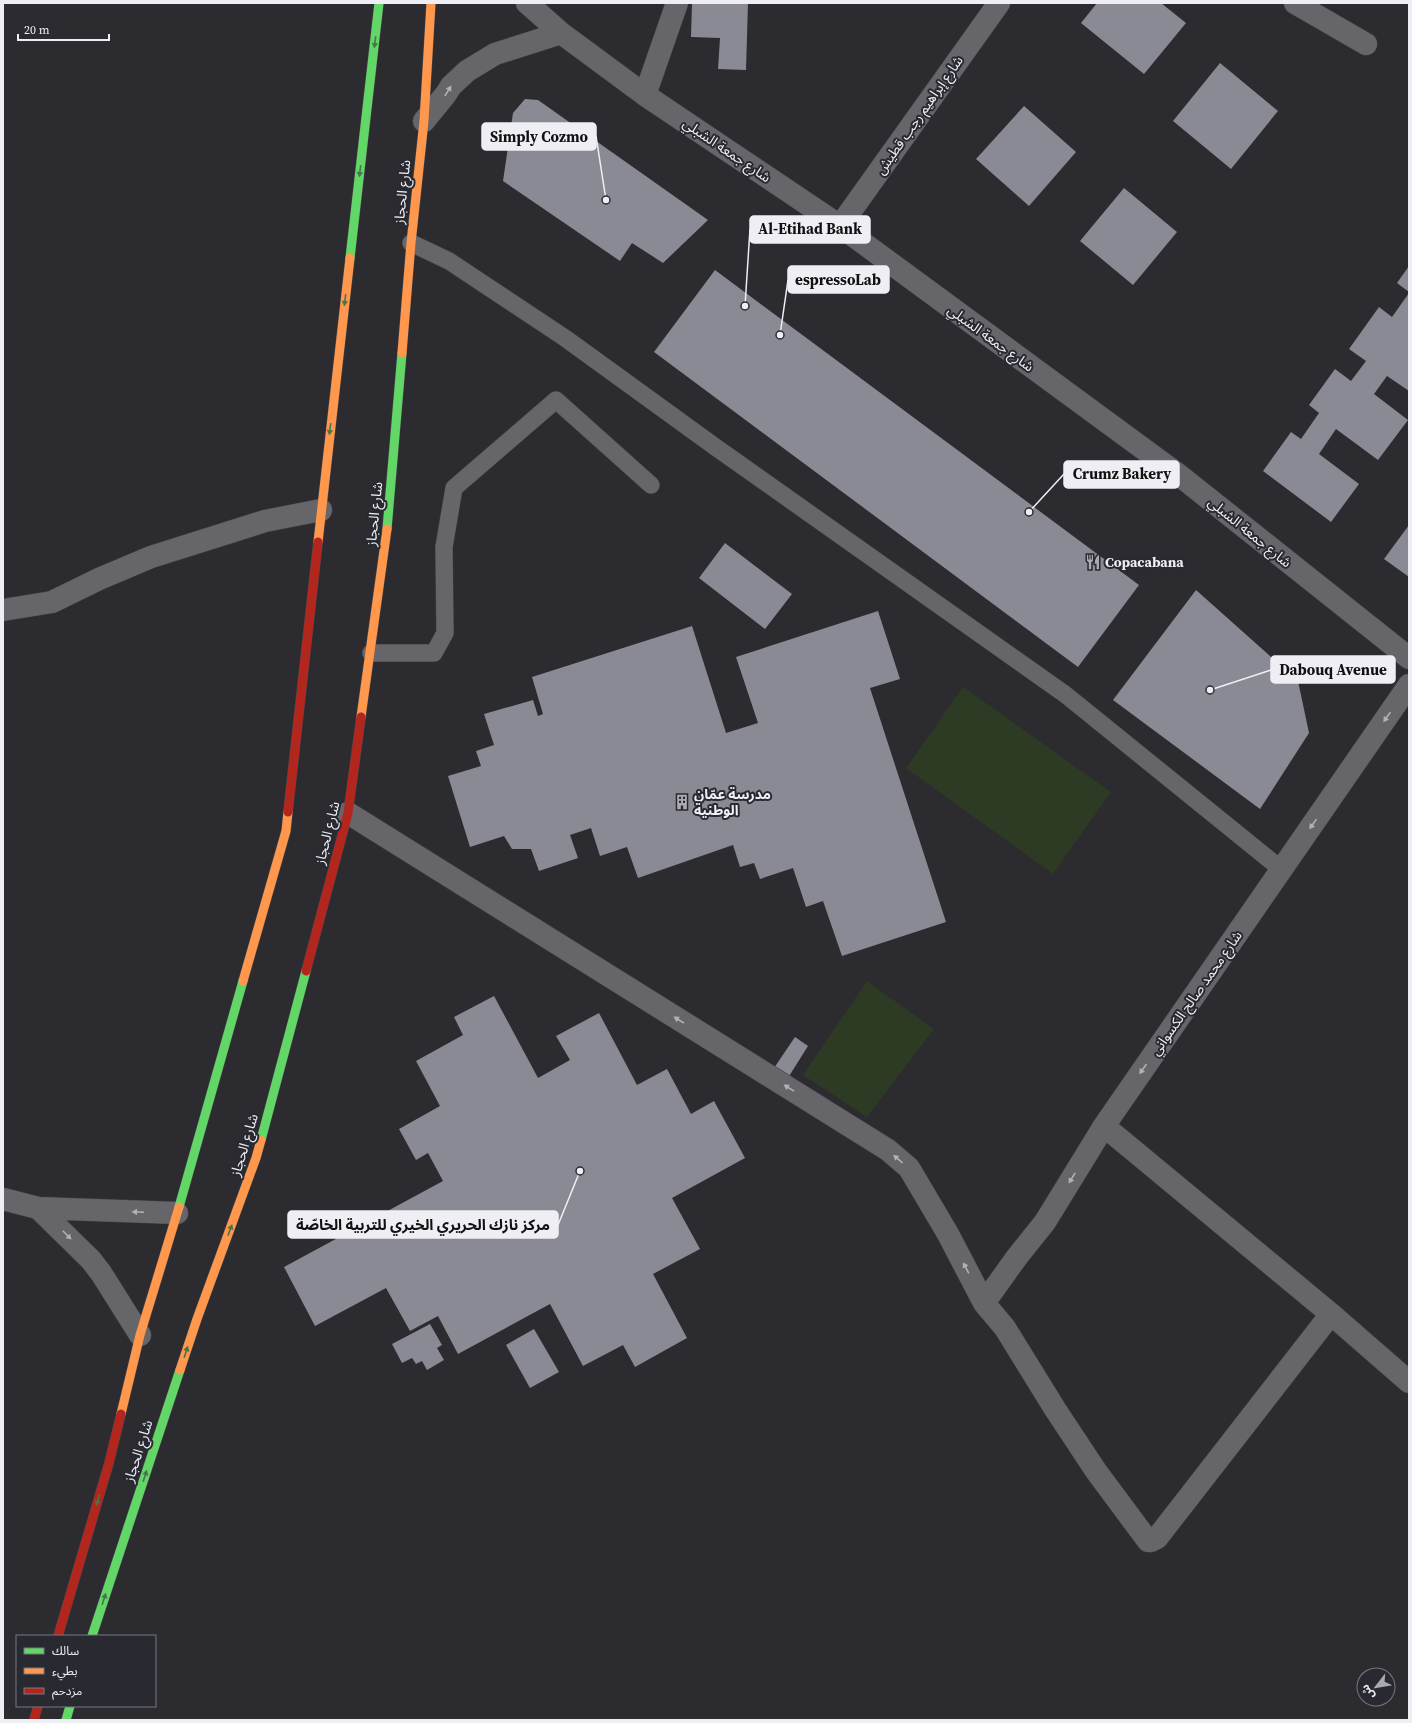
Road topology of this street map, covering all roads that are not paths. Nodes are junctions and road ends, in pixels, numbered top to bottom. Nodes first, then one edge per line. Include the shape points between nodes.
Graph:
1 (379, 3) edge
2 (430, 3) edge
3 (527, 3) edge
4 (677, 3) edge
5 (999, 3) edge
6 (1295, 3) edge
7 (561, 33) junction
8 (1366, 44) dead end
9 (645, 95) junction
10 (424, 121) junction
11 (840, 226) junction
12 (411, 243) junction
13 (651, 485) dead end
14 (321, 510) junction
15 (3, 610) edge
16 (371, 653) junction
17 (1409, 658) edge
18 (1409, 685) edge
19 (348, 813) junction
20 (1281, 869) junction
21 (1104, 1126) junction
22 (3, 1200) edge
23 (38, 1208) junction
24 (177, 1213) junction
25 (984, 1303) junction
26 (1331, 1314) junction
27 (140, 1335) junction
28 (1409, 1382) edge
29 (58, 1635) edge
30 (92, 1635) edge
31 (38, 1707) edge
32 (70, 1707) edge
33 (34, 1720) edge
34 (66, 1720) edge

1 -> 14 main road, شارع الحجاز
2 - 10 main road, شارع الحجاز
3 - 7 street, شارع جمعة الشبلي
4 - 9 street
5 - 11 street, شارع إبراهيم رجب قطيش
6 - 8 street
7 - 9 street, شارع جمعة الشبلي
10 -> 7 street via 451,86 467,71 495,54
9 - 11 street, شارع جمعة الشبلي
10 - 12 main road, شارع الحجاز
11 - 17 street, شارع جمعة الشبلي via 1179,475
12 - 16 main road, شارع الحجاز via 387,530
12 - 20 lane via 449,260 566,338 1066,695
13 - 16 lane via 556,400 454,488 444,547 445,633 434,654
14 - 15 street via 265,522 151,557 52,602
14 - 24 main road, شارع الحجاز via 286,831
16 - 19 main road, شارع الحجاز
18 -> 20 street, شارع محمد صالح الكسواني
25 -> 19 street via 948,1234 909,1168 888,1150
30 -> 19 main road, شارع الحجاز via 197,1320 256,1158
20 -> 21 street, شارع محمد صالح الكسواني
21 -> 25 street, شارع محمد صالح الكسواني via 1045,1222
21 - 26 street
22 - 23 street
24 -> 23 street
23 -> 27 street via 91,1260
24 - 27 main road, شارع الحجاز
25 - 26 street via 1006,1328 1096,1471 1146,1539 1151,1541 1158,1538
26 - 28 street
27 -> 29 main road, شارع الحجاز via 109,1463
31 - 33 main road
32 - 34 main road

